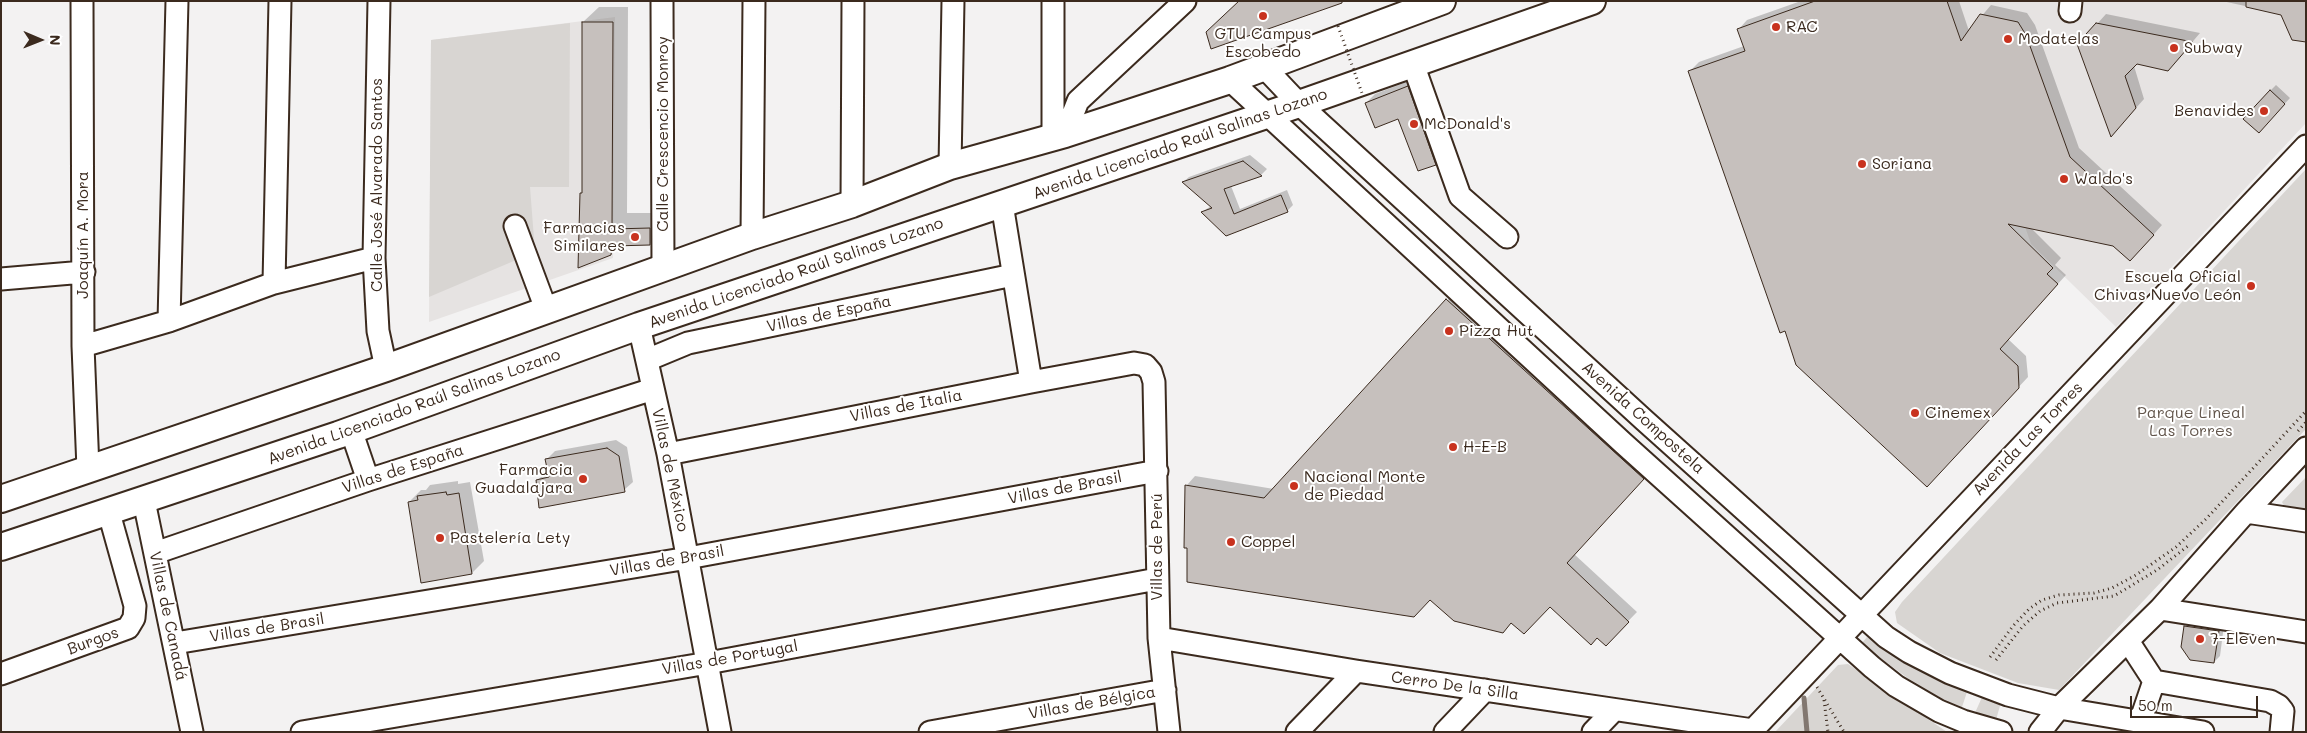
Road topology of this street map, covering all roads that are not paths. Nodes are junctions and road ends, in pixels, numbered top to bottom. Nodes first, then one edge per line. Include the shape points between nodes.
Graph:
1 (82, 1) edge
2 (177, 1) edge
3 (280, 1) edge
4 (379, 1) edge
5 (662, 1) edge
6 (754, 1) edge
7 (853, 1) edge
8 (952, 1) edge
9 (1053, 1) edge
10 (1185, 1) edge
11 (1442, 1) edge
12 (1592, 1) edge
13 (1413, 64) junction
14 (1265, 68) junction
15 (1230, 80) junction
16 (1299, 104) junction
17 (1266, 114) junction
18 (1059, 136) junction
19 (2306, 146) edge
20 (950, 166) junction
21 (1393, 189) junction
22 (1361, 201) junction
23 (852, 204) junction
24 (1002, 204) junction
25 (515, 226) dead end
26 (752, 236) junction
27 (1507, 237) dead end
28 (374, 258) junction
29 (663, 268) junction
30 (84, 272) junction
31 (1013, 275) junction
32 (1, 278) edge
33 (274, 283) junction
34 (1506, 293) junction
35 (546, 309) junction
36 (1486, 316) junction
37 (170, 321) junction
38 (639, 326) junction
39 (83, 346) junction
40 (647, 360) junction
41 (1145, 365) joint
42 (386, 368) junction
43 (1031, 382) junction
44 (653, 389) junction
45 (1644, 420) junction
46 (352, 430) junction
47 (2301, 440) edge
48 (1623, 443) junction
49 (668, 454) junction
50 (88, 469) junction
51 (1157, 471) junction
52 (368, 480) junction
53 (1, 499) edge
54 (144, 501) junction
55 (2246, 512) junction
56 (109, 513) junction
57 (2306, 521) edge
58 (1, 547) edge
59 (155, 553) junction
60 (688, 558) junction
61 (1157, 579) junction
62 (2160, 609) junction
63 (1860, 616) junction
64 (2306, 632) edge
65 (1840, 637) junction
66 (1159, 638) junction
67 (2128, 641) junction
68 (175, 643) junction
69 (708, 663) junction
70 (1356, 671) junction
71 (1, 674) edge
72 (2154, 681) junction
73 (1164, 690) junction
74 (1485, 690) junction
75 (2059, 708) junction
76 (1614, 710) junction
77 (2140, 722) junction
78 (1752, 731) edge
79 (192, 732) edge
80 (302, 732) edge
81 (720, 732) edge
82 (930, 732) edge
83 (1169, 732) edge
84 (1297, 732) edge
85 (1445, 732) edge
86 (1593, 732) edge
87 (2001, 732) edge
88 (2040, 732) edge
89 (2203, 732) edge
90 (2281, 732) edge

1 - 30 street, Joaquín A. Mora
2 - 37 street
3 - 33 street
4 - 28 street, Calle José Alvarado Santos
5 - 29 street, Calle Crescencio Monroy
6 - 26 street
7 - 23 street
8 - 20 street
9 - 18 street
10 - 18 street via 1078,101
11 - 14 main road
12 - 13 main road, Avenida Licenciado Raúl Salinas Lozano
13 - 16 main road, Avenida Licenciado Raúl Salinas Lozano
13 - 27 street via 1460,196
14 - 15 main road
14 - 16 street, Avenida Compostela
15 - 17 street, Avenida Compostela
15 - 18 main road
16 - 17 main road, Avenida Licenciado Raúl Salinas Lozano
16 - 21 street, Avenida Compostela
17 - 22 street, Avenida Compostela
17 - 24 main road, Avenida Licenciado Raúl Salinas Lozano
18 - 20 main road
19 - 63 street, Avenida Las Torres
20 - 23 main road
21 - 22 street
21 - 34 street, Avenida Compostela
22 - 36 street, Avenida Compostela
23 - 26 main road
24 - 31 street
24 - 38 main road, Avenida Licenciado Raúl Salinas Lozano
25 - 35 street
26 - 29 main road
28 - 33 street
28 - 42 street, Calle José Alvarado Santos via 378,330
29 - 35 main road
30 - 32 street
30 - 39 street, Joaquín A. Mora
31 - 40 street, Villas de España via 688,343
31 - 43 street
33 - 37 street
34 - 36 street
34 - 45 street, Avenida Compostela
35 - 42 main road
36 - 48 street, Avenida Compostela
37 - 39 street
38 - 40 street, Villas de México
38 - 46 main road, Avenida Licenciado Raúl Salinas Lozano
39 - 50 street, Joaquín A. Mora
40 - 44 street, Villas de México
41 - 43 street, Villas de Italia via 1134,363
41 - 51 street, Villas de Perú via 1154,382
42 - 50 main road
43 - 49 street, Villas de Italia
44 - 49 street, Villas de México
44 - 52 street, Villas de España
45 - 48 street
45 - 63 street, Avenida Compostela
46 - 52 street
46 - 54 main road, Avenida Licenciado Raúl Salinas Lozano
47 - 55 street
48 - 65 street, Avenida Compostela
49 - 60 street, Villas de México
50 - 53 main road
51 - 60 street, Villas de Brasil
51 - 61 street, Villas de Perú
52 - 59 street, Villas de España
54 - 56 main road, Avenida Licenciado Raúl Salinas Lozano
54 - 59 street, Villas de Canadá
55 - 57 street
55 - 62 street
56 - 58 main road, Avenida Licenciado Raúl Salinas Lozano
56 - 71 street, Burgos via 135,606 134,618 128,628
59 - 68 street, Villas de Canadá
60 - 68 street, Villas de Brasil
60 - 69 street, Villas de México
61 - 66 street, Villas de Perú
61 - 69 street, Villas de Portugal
62 - 64 street
62 - 67 street
63 - 65 street, Avenida Las Torres
63 - 75 street, Avenida Compostela via 1909,652 1950,673 2008,695
65 - 78 street, Avenida Las Torres
65 - 87 street, Avenida Compostela via 1884,677 1923,703 1963,721
66 - 70 street, Cerro De la Silla
66 - 73 street, Villas de Perú
67 - 72 street
67 - 75 street
68 - 79 street, Villas de Canadá
69 - 80 street, Villas de Portugal
69 - 81 street, Villas de México
70 - 74 street, Cerro De la Silla
70 - 84 street
72 - 77 street
72 - 90 street via 2270,701 2282,711
73 - 82 street, Villas de Bélgica
73 - 83 street, Villas de Perú
74 - 76 street, Cerro De la Silla
74 - 85 street
75 - 77 street, Avenida Compostela
75 - 88 street
76 - 78 street, Cerro De la Silla
76 - 86 street
77 - 89 street, Avenida Compostela

